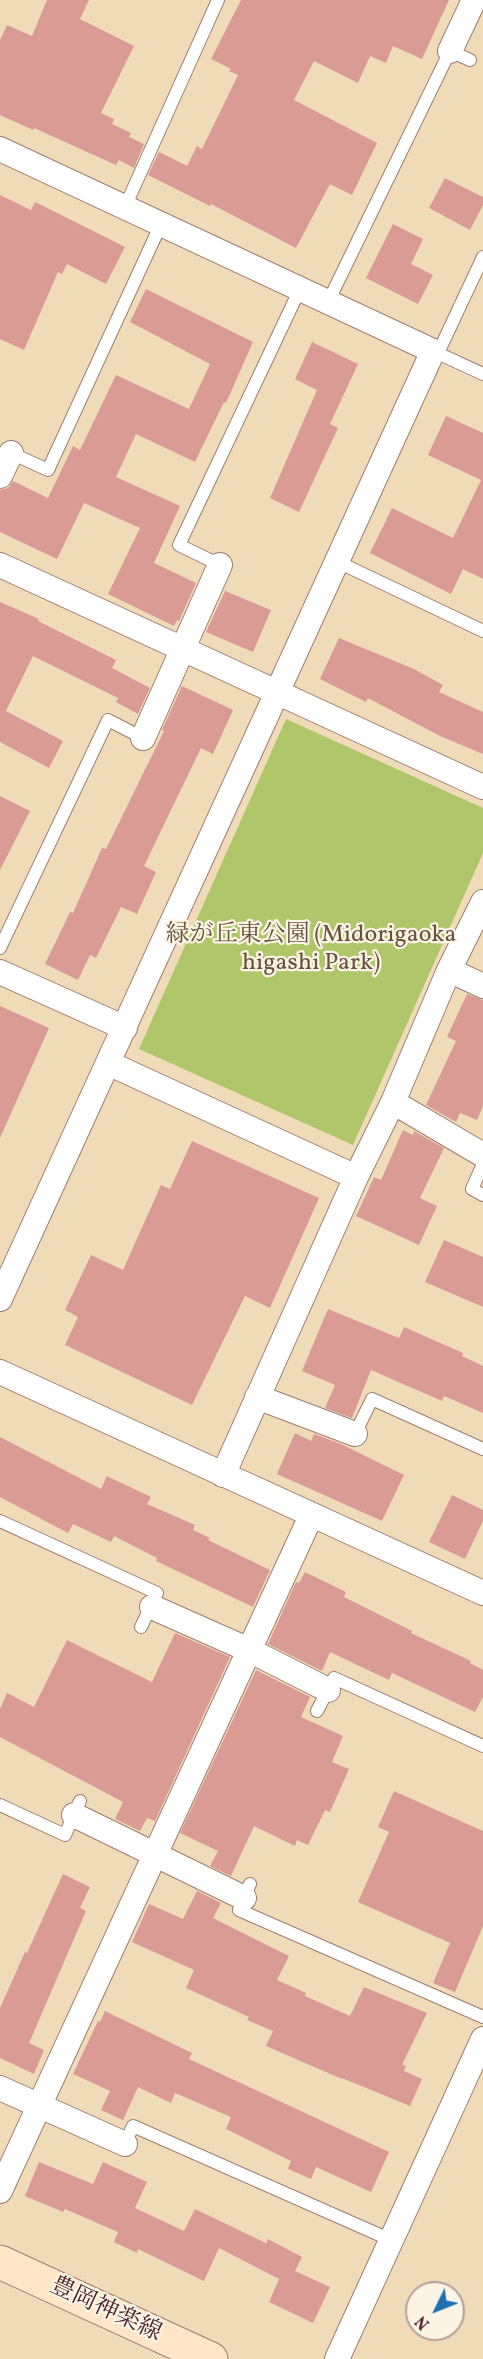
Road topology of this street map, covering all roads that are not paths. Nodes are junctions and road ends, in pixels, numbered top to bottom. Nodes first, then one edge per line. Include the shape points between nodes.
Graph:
1 (218, 0) edge
2 (474, 0) edge
3 (460, 56) joint
4 (0, 148) edge
5 (125, 207) junction
6 (160, 224) junction
7 (483, 257) edge
8 (300, 289) junction
9 (328, 302) junction
10 (435, 352) junction
11 (483, 374) edge
12 (10, 453) joint
13 (0, 476) edge
14 (338, 562) junction
15 (0, 565) edge
16 (220, 565) joint
17 (483, 631) edge
18 (182, 649) junction
19 (278, 693) junction
20 (142, 738) joint
21 (483, 788) edge
22 (483, 902) edge
23 (0, 948) edge
24 (449, 970) junction
25 (0, 972) edge
26 (483, 986) edge
27 (125, 1028) junction
28 (108, 1064) junction
29 (393, 1102) junction
30 (483, 1155) edge
31 (483, 1164) edge
32 (356, 1177) junction
33 (483, 1195) edge
34 (0, 1299) edge
35 (0, 1372) edge
36 (257, 1397) junction
37 (355, 1434) joint
38 (483, 1449) edge
39 (223, 1475) junction
40 (311, 1516) junction
41 (0, 1521) edge
42 (483, 1593) edge
43 (146, 1617) joint
44 (249, 1650) junction
45 (328, 1690) junction
46 (317, 1711) dead end
47 (483, 1746) edge
48 (0, 1804) edge
49 (77, 1808) joint
50 (155, 1855) junction
51 (247, 1891) joint
52 (483, 2017) edge
53 (483, 2039) edge
54 (0, 2088) edge
55 (39, 2106) junction
56 (125, 2144) joint
57 (0, 2191) edge
58 (391, 2240) junction
59 (0, 2262) edge
60 (210, 2359) edge
61 (337, 2359) edge

1 - 5 lane
2 - 3 street
3 - 9 lane
4 - 5 street
5 - 6 street
6 - 8 street
6 - 12 lane via 48,470
7 - 10 lane
8 - 9 street
8 - 16 lane via 179,545
9 - 10 street
10 - 11 lane
10 - 14 street
12 - 13 street
14 - 17 lane
14 - 19 street
15 - 18 street
16 - 18 street
18 - 19 street
18 - 20 street
19 - 21 street
19 - 27 street
20 - 23 lane via 108,720
22 - 24 street
24 - 26 street
24 - 29 street
25 - 27 street
27 - 28 street
28 - 32 street
28 - 34 street
29 - 30 street
29 - 32 street
31 - 33 lane via 472,1189
32 - 36 street
35 - 39 street
36 - 37 street
36 - 39 street
37 - 38 lane via 372,1399
39 - 40 street
40 - 42 street
40 - 44 street
41 - 43 lane via 157,1593
43 - 44 street
44 - 45 street
44 - 50 street
45 - 46 lane
45 - 47 lane via 334,1678
48 - 49 lane via 65,1835
49 - 50 street
50 - 51 street
50 - 55 street
51 - 52 lane via 239,1910
53 - 58 street
54 - 55 street
55 - 56 street
55 - 57 street
56 - 58 lane via 133,2126
58 - 61 street
59 - 60 street, 豊岡神楽線

